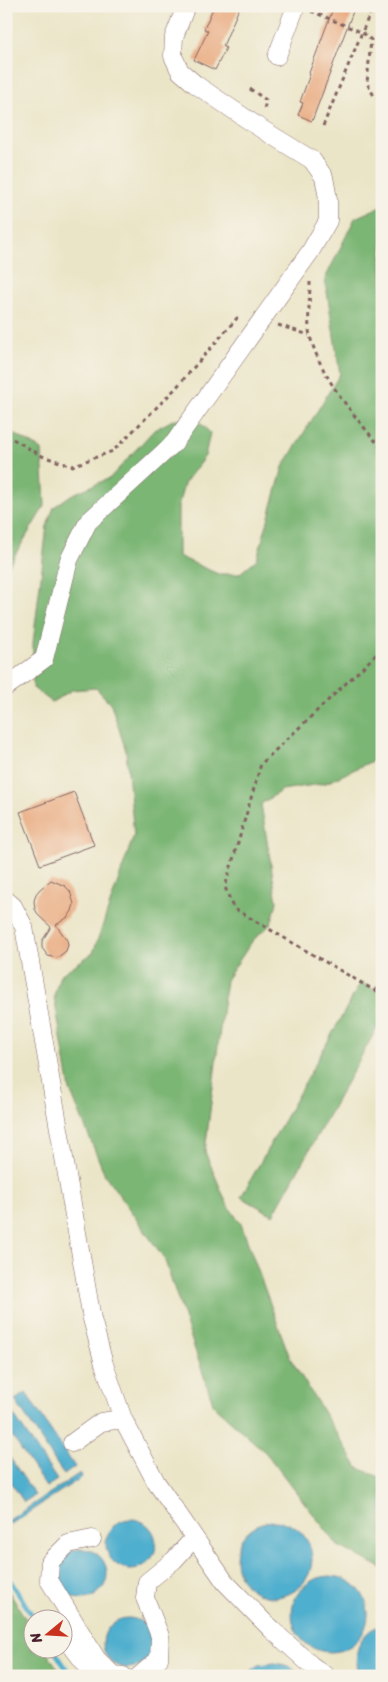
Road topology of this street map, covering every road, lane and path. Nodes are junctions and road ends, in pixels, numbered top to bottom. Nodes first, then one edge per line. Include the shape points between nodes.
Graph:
1 (186, 6) edge
2 (373, 6) edge
3 (302, 8) edge
4 (363, 32) junction
5 (277, 56) dead end
6 (382, 100) edge
7 (323, 126) dead end
8 (310, 279) dead end
9 (262, 320) junction
10 (310, 335) junction
11 (6, 435) edge
12 (382, 449) edge
13 (382, 649) edge
14 (6, 687) edge
15 (6, 900) edge
16 (382, 979) edge
17 (374, 991) junction
18 (382, 995) edge
19 (123, 1419) junction
20 (72, 1443) dead end
21 (194, 1538) junction
22 (92, 1539) dead end
23 (72, 1646) edge
24 (6, 1671) edge
25 (10, 1676) edge
26 (113, 1676) edge
27 (123, 1676) edge
28 (139, 1676) edge
29 (326, 1676) edge

1 - 9 street via 174,37 173,56 180,71 260,128 312,160 324,176 328,221
2 - 4 path
3 - 4 path
3 - 5 street
4 - 6 path via 371,40 367,83 374,96
4 - 7 path
8 - 10 path
9 - 10 path
9 - 11 path via 237,318 174,390 113,451 72,466 42,456
9 - 14 street via 174,443 88,522 69,560 44,659
10 - 12 path via 323,371
13 - 17 path via 261,764 225,887 232,908
15 - 19 street via 24,927 92,1319
16 - 17 path
17 - 18 path
19 - 20 street via 101,1422
19 - 21 street via 156,1482
21 - 28 street via 147,1582 145,1598 160,1636 159,1659
21 - 29 street via 225,1582 271,1629
22 - 26 street via 68,1544 50,1562 49,1580 96,1658
23 - 26 street via 87,1666
24 - 25 path
26 - 27 street

